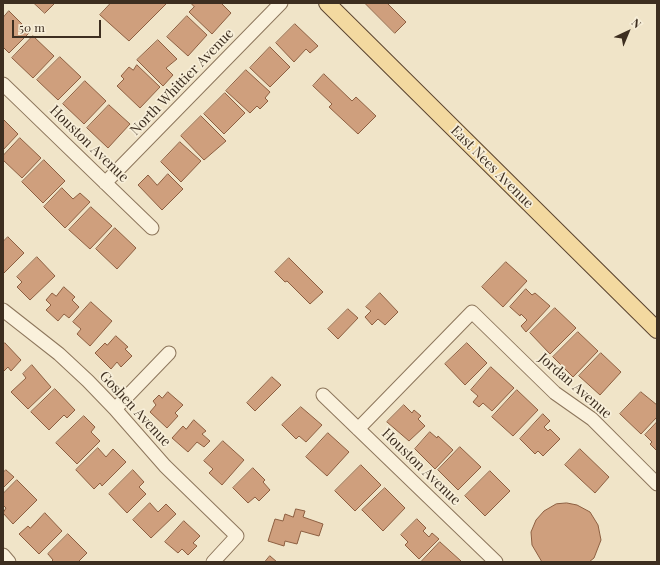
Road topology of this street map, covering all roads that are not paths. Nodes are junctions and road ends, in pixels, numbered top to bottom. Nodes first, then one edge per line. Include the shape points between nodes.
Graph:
1 (281, 3) edge
2 (326, 3) edge
3 (3, 84) edge
4 (105, 183) junction
5 (152, 228) dead end
6 (3, 310) edge
7 (657, 330) edge
8 (169, 353) dead end
9 (323, 395) dead end
10 (115, 409) junction
11 (358, 429) junction
12 (657, 484) edge
13 (3, 555) edge
14 (9, 562) edge
15 (213, 562) edge
16 (496, 562) edge

1 - 4 street, North Whittier Avenue
2 - 7 main road, East Nees Avenue
3 - 4 street, Houston Avenue
4 - 5 street, Houston Avenue
6 - 10 street, Goshen Avenue via 59,354
8 - 10 street
9 - 11 street, Houston Avenue
10 - 15 street, Goshen Avenue via 165,466 237,536
11 - 12 street, Jordan Avenue via 472,312 555,393 592,420
11 - 16 street, Houston Avenue
13 - 14 street

